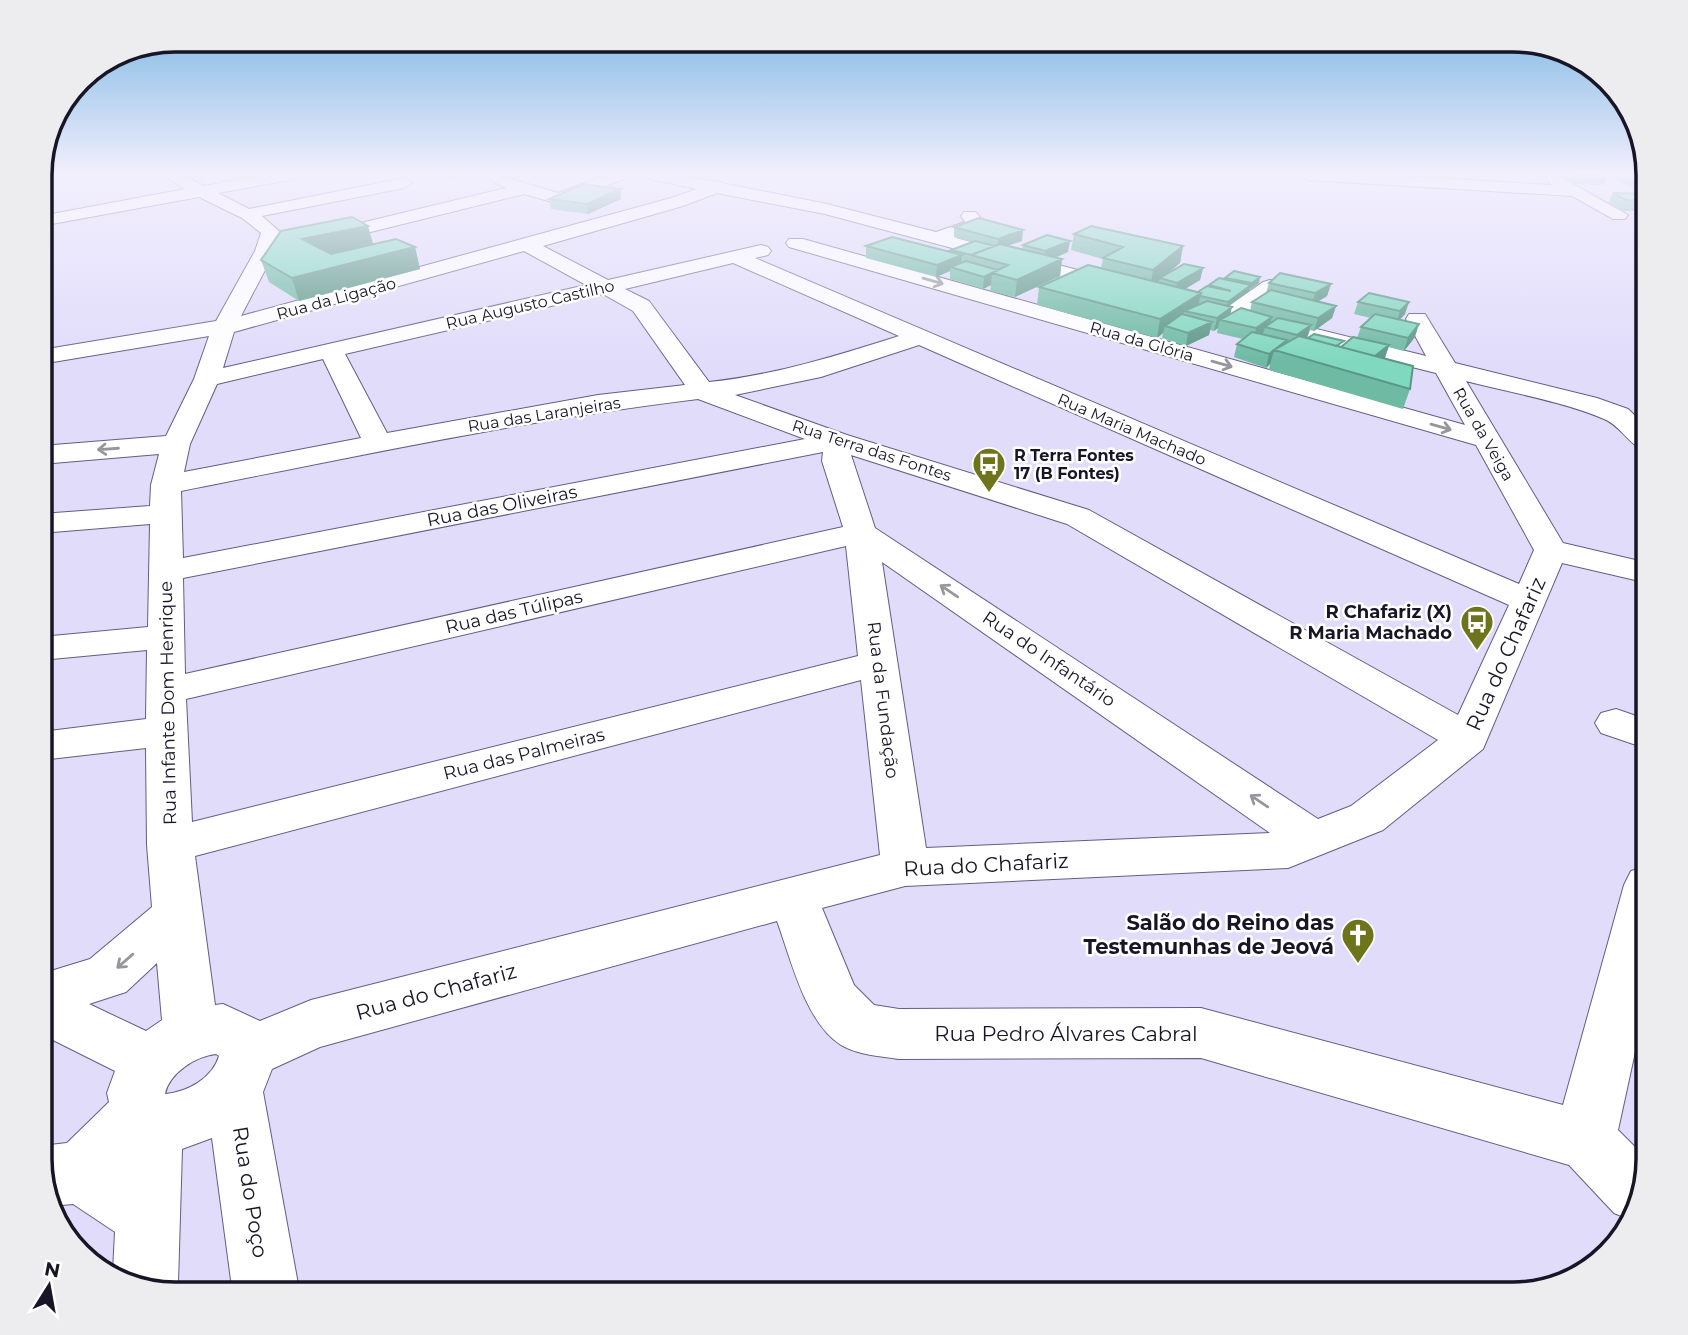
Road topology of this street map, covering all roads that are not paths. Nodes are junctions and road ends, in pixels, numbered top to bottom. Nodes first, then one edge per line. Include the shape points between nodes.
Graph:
1 (269, 237) edge
2 (323, 237) edge
3 (554, 237) edge
4 (820, 237) edge
5 (938, 238) edge
6 (796, 243) junction
7 (527, 245) junction
8 (265, 251) junction
9 (735, 257) junction
10 (1085, 267) junction
11 (1270, 286) edge
12 (606, 287) junction
13 (1137, 291) edge
14 (1019, 305) junction
15 (1417, 319) dead end
16 (920, 337) junction
17 (331, 351) junction
18 (216, 353) junction
19 (53, 357) edge
20 (162, 361) dead end
21 (1447, 369) junction
22 (702, 392) junction
23 (1636, 432) edge
24 (1488, 440) junction
25 (837, 441) junction
26 (378, 443) junction
27 (176, 444) junction
28 (53, 453) edge
29 (165, 500) junction
30 (53, 521) edge
31 (1551, 550) junction
32 (864, 551) junction
33 (1636, 570) edge
34 (167, 571) junction
35 (1529, 601) junction
36 (166, 636) junction
37 (53, 647) edge
38 (878, 663) junction
39 (166, 691) junction
40 (167, 731) junction
41 (1468, 739) junction
42 (53, 745) edge
43 (1315, 840) junction
44 (170, 845) junction
45 (905, 867) junction
46 (793, 898) junction
47 (176, 916) junction
48 (1636, 933) edge
49 (53, 993) edge
50 (53, 1016) edge
51 (241, 1071) junction
52 (159, 1082) junction
53 (1587, 1141) junction
54 (62, 1174) edge
55 (1632, 1187) edge
56 (148, 1217) junction
57 (145, 1278) edge
58 (259, 1282) edge

1 - 8 street
2 - 8 street
3 - 7 street, Rua da Ligação
4 - 6 street, Rua Augusto Castilho
5 - 10 street
6 - 9 street, Rua Augusto Castilho
6 -> 14 street, Rua da Glória
7 - 12 street
7 - 18 street, Rua da Ligação
8 - 18 street, Rua Infante Dom Henrique
9 - 12 street, Rua Augusto Castilho
9 - 16 street, Rua Maria Machado
10 - 13 street
10 - 14 street via 1051,291
11 - 21 street via 1225,313
12 - 17 street, Rua Augusto Castilho
12 - 22 street via 641,306
14 -> 24 street, Rua da Glória
15 - 21 street, Rua da Veiga
16 - 22 street, Rua das Laranjeiras via 812,372
16 - 35 street, Rua Maria Machado
17 - 18 street, Rua Augusto Castilho via 264,366 241,364
17 - 26 street
18 - 19 street, Rua da Ligação
18 - 20 street
18 - 27 street, Rua Infante Dom Henrique
21 - 23 street via 1588,404 1618,415
21 - 24 street, Rua da Veiga
22 - 25 street, Rua Terra das Fontes
22 - 26 street, Rua das Laranjeiras via 598,403
24 - 31 street, Rua da Veiga
25 - 32 street via 837,461
25 - 34 street, Rua das Oliveiras
25 - 41 street, Rua Terra das Fontes via 1078,517
26 - 29 street, Rua das Laranjeiras
27 -> 28 street
27 - 29 street, Rua Infante Dom Henrique
29 - 30 street, Rua das Laranjeiras
29 - 34 street, Rua Infante Dom Henrique
31 - 33 street
31 - 35 street, Rua do Chafariz
32 - 38 street, Rua da Fundação
32 - 39 street, Rua das Túlipas
43 -> 32 street, Rua do Infantário via 909,563
34 - 36 street, Rua Infante Dom Henrique
35 - 41 street, Rua do Chafariz
36 - 37 street
36 - 39 street, Rua Infante Dom Henrique
38 - 44 street, Rua das Palmeiras
38 - 45 street, Rua da Fundação
39 - 40 street, Rua Infante Dom Henrique
40 - 42 street
40 - 44 street, Rua Infante Dom Henrique
41 - 43 street, Rua do Chafariz via 1367,818
43 - 45 street, Rua do Chafariz via 1288,850
44 - 47 street, Rua Infante Dom Henrique
45 - 46 street, Rua do Chafariz
46 - 51 street, Rua do Chafariz via 311,1025
46 - 53 street, Rua Pedro Álvares Cabral via 833,1000 859,1027 900,1034 1201,1033
47 -> 49 street via 107,976
47 - 52 street, Rua Infante Dom Henrique
48 - 53 street
50 - 52 street
51 - 52 street, Rua do Chafariz via 204,1113 168,1123
51 - 52 street via 244,1042 235,1033 208,1030
51 - 58 street, Rua do Poço
52 - 54 street
52 - 56 street, Rua Infante Dom Henrique
53 - 55 street, Rua Pedro Álvares Cabral
54 - 56 street
56 - 57 street, Rua Infante Dom Henrique

